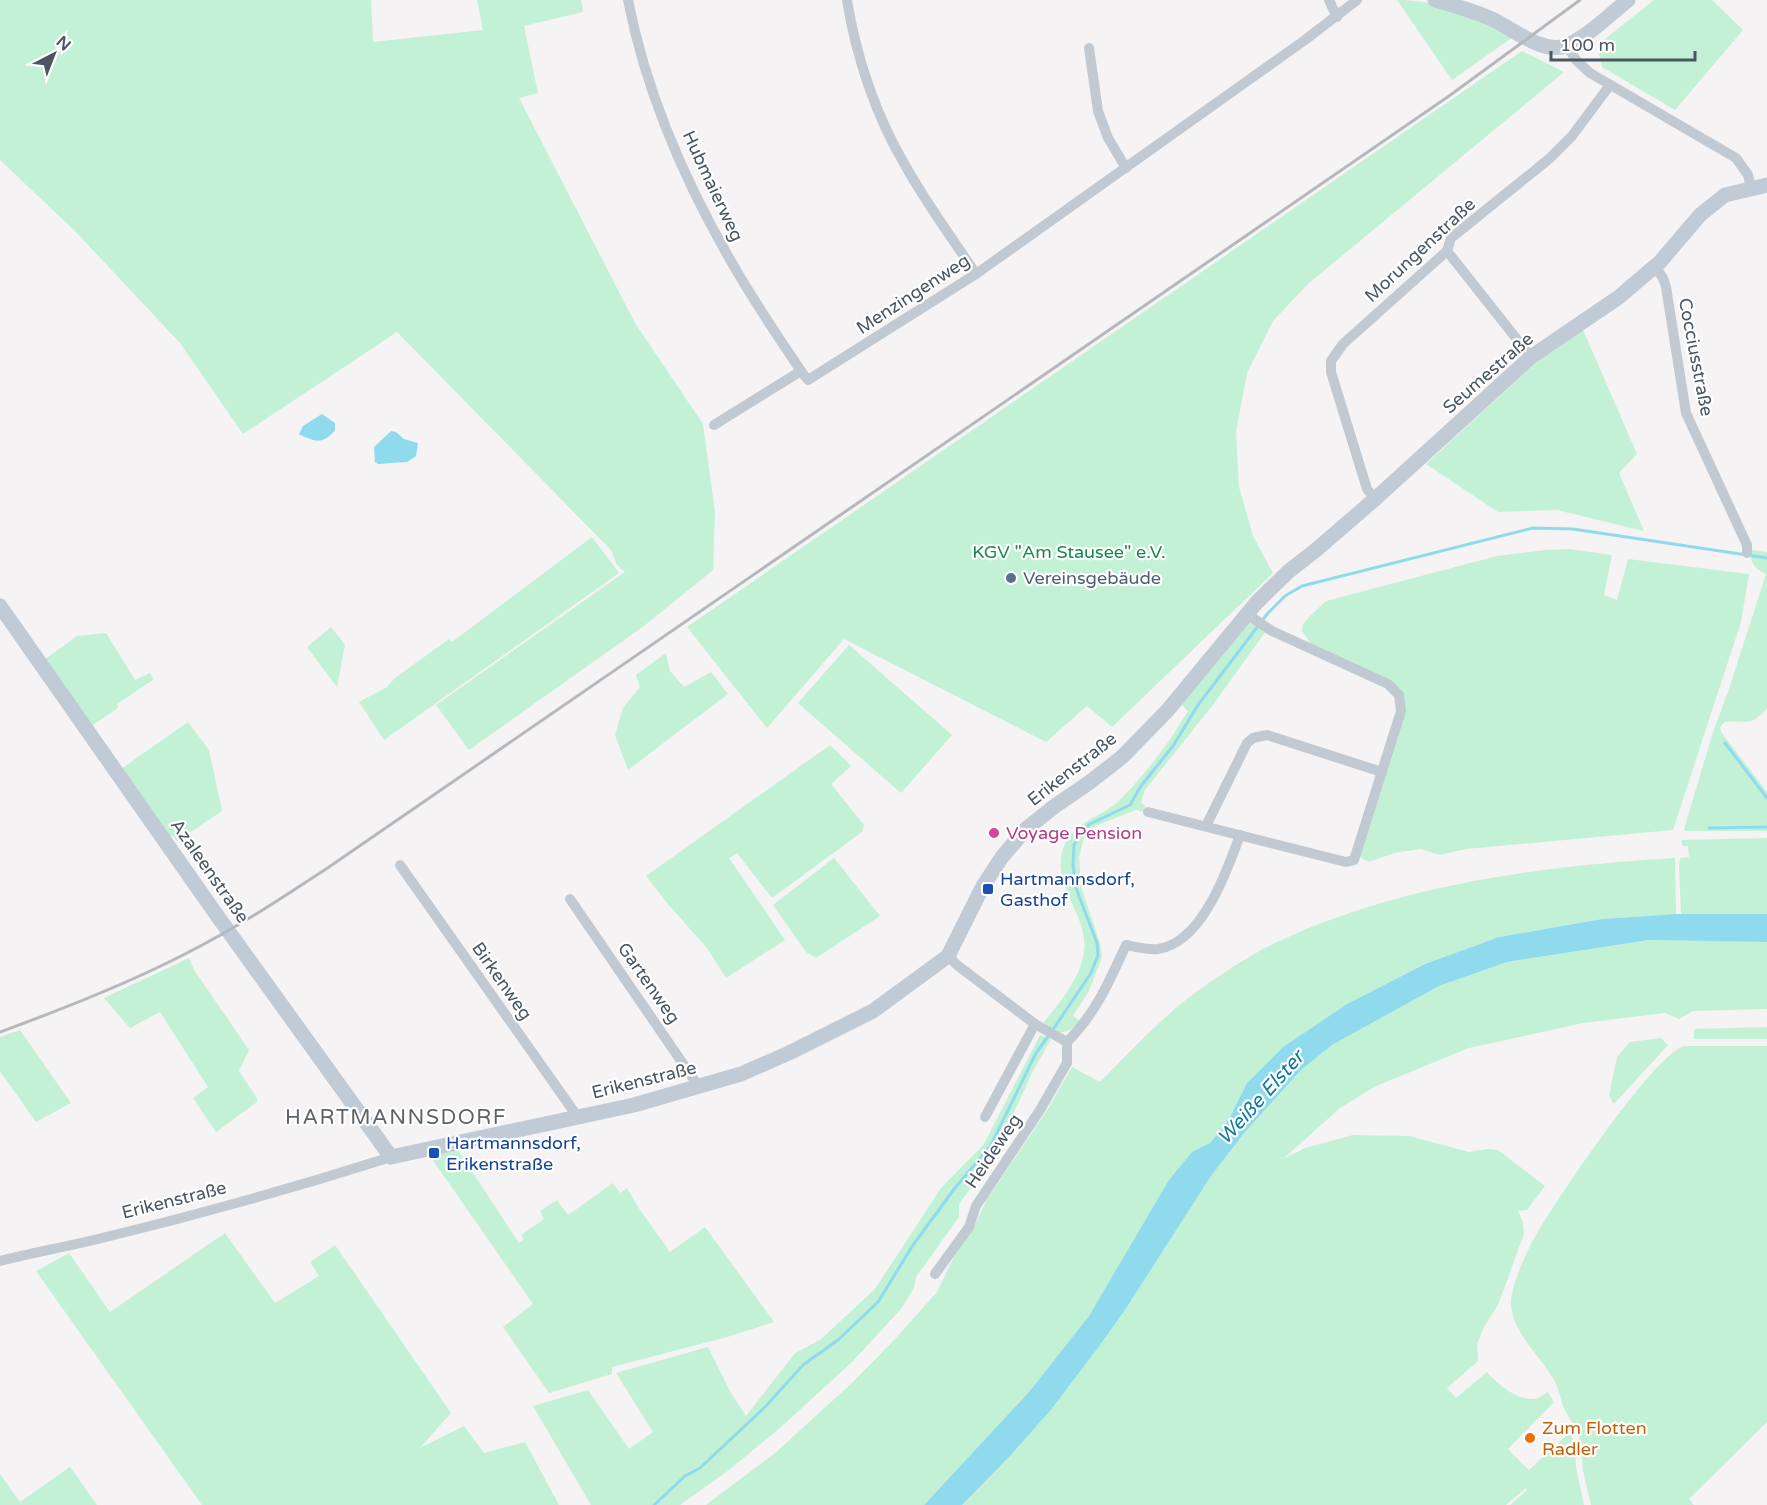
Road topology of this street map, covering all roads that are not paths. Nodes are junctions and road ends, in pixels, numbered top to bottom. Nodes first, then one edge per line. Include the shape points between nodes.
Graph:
1 (628, 0) edge
2 (847, 0) edge
3 (1329, 0) edge
4 (1357, 0) edge
5 (1435, 0) edge
6 (1628, 0) edge
7 (1337, 17) junction
8 (1567, 46) junction
9 (1089, 48) dead end
10 (1610, 85) junction
11 (1126, 168) junction
12 (1767, 185) edge
13 (1751, 188) junction
14 (1447, 251) junction
15 (1655, 266) junction
16 (976, 274) junction
17 (1531, 357) junction
18 (801, 371) junction
19 (714, 424) dead end
20 (1375, 500) junction
21 (1747, 553) dead end
22 (0, 606) edge
23 (1252, 617) junction
24 (1167, 711) joint
25 (1382, 772) junction
26 (1148, 812) dead end
27 (1206, 826) junction
28 (1240, 835) junction
29 (400, 865) dead end
30 (570, 899) dead end
31 (948, 956) junction
32 (1035, 1024) junction
33 (1067, 1042) junction
34 (699, 1087) junction
35 (577, 1116) junction
36 (986, 1117) dead end
37 (391, 1156) junction
38 (0, 1261) edge
39 (935, 1274) dead end

1 - 18 street, Hubmaierweg via 650,86 693,189 731,262
2 - 16 street via 858,54 881,117 909,173
3 - 7 street
4 - 7 street, Menzingenweg
5 - 8 street via 1491,19 1545,46
6 - 8 street
7 - 11 street, Menzingenweg
8 - 10 street via 1582,67
9 - 11 street via 1098,111
10 - 13 street via 1736,158 1748,175
10 - 14 street, Morungenstraße via 1572,136 1451,238
11 - 16 street, Menzingenweg
12 - 13 street, Seumestraße
13 - 15 street, Seumestraße via 1725,195 1700,215
14 - 17 street
14 - 20 street, Morungenstraße via 1343,344 1331,361 1367,489
15 - 17 street, Seumestraße via 1619,297
15 - 21 street, Cocciusstraße via 1666,287 1686,413 1748,545
16 - 18 street, Menzingenweg via 808,381
17 - 20 street, Seumestraße
18 - 19 street
20 - 23 street, Seumestraße via 1289,571
22 - 37 street, Azaleenstraße
23 - 24 street, Seumestraße
23 - 25 street via 1266,628 1388,684 1399,695 1401,711
24 - 31 street, Erikenstraße via 1122,757 1026,830 983,886
25 - 27 street via 1267,735 1253,738
25 - 28 street via 1354,860 1346,862
26 - 27 street
27 - 28 street
28 - 33 street via 1225,878 1195,926 1186,936 1165,947 1126,945 1102,996
29 - 35 street, Birkenweg
30 - 34 street, Gartenweg
31 - 32 street
31 - 34 street, Erikenstraße via 855,1021 741,1074
32 - 33 street
32 - 36 street, Heideweg
33 - 39 street, Heideweg via 1067,1063 976,1206 969,1227
34 - 35 street, Erikenstraße
35 - 37 street, Erikenstraße
37 - 38 street, Erikenstraße via 225,1207

